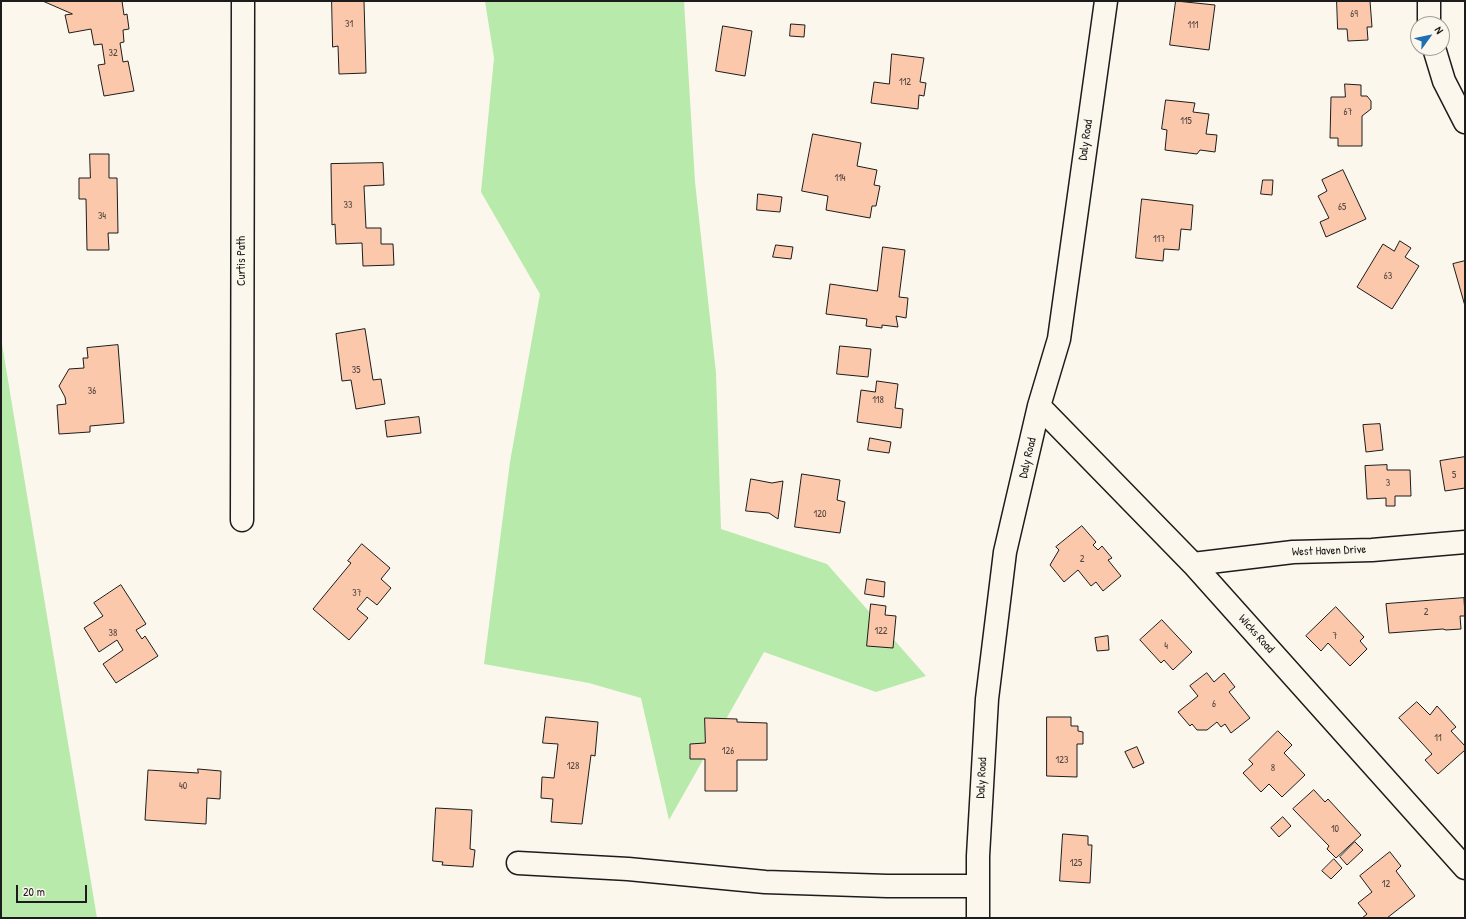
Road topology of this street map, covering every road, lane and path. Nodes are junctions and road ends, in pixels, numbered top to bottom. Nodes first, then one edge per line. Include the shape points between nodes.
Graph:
1 (243, 1) edge
2 (1106, 1) edge
3 (1429, 1) edge
4 (1429, 16) edge
5 (1436, 56) edge
6 (1465, 122) edge
7 (1040, 406) junction
8 (242, 520) dead end
9 (1465, 542) edge
10 (1193, 564) junction
11 (518, 863) dead end
12 (1465, 868) edge
13 (978, 886) junction
14 (978, 918) edge

1 - 8 street, Curtis Path
2 - 7 street, Daly Road via 1059,339
3 - 4 street
5 - 6 street via 1444,81
7 - 10 street, Wicks Road
7 - 13 street, Daly Road via 1005,552 987,699
9 - 10 street, West Haven Drive via 1372,550 1293,552
10 - 12 street, Wicks Road
11 - 13 street via 628,869 765,882
13 - 14 street, Daly Road

